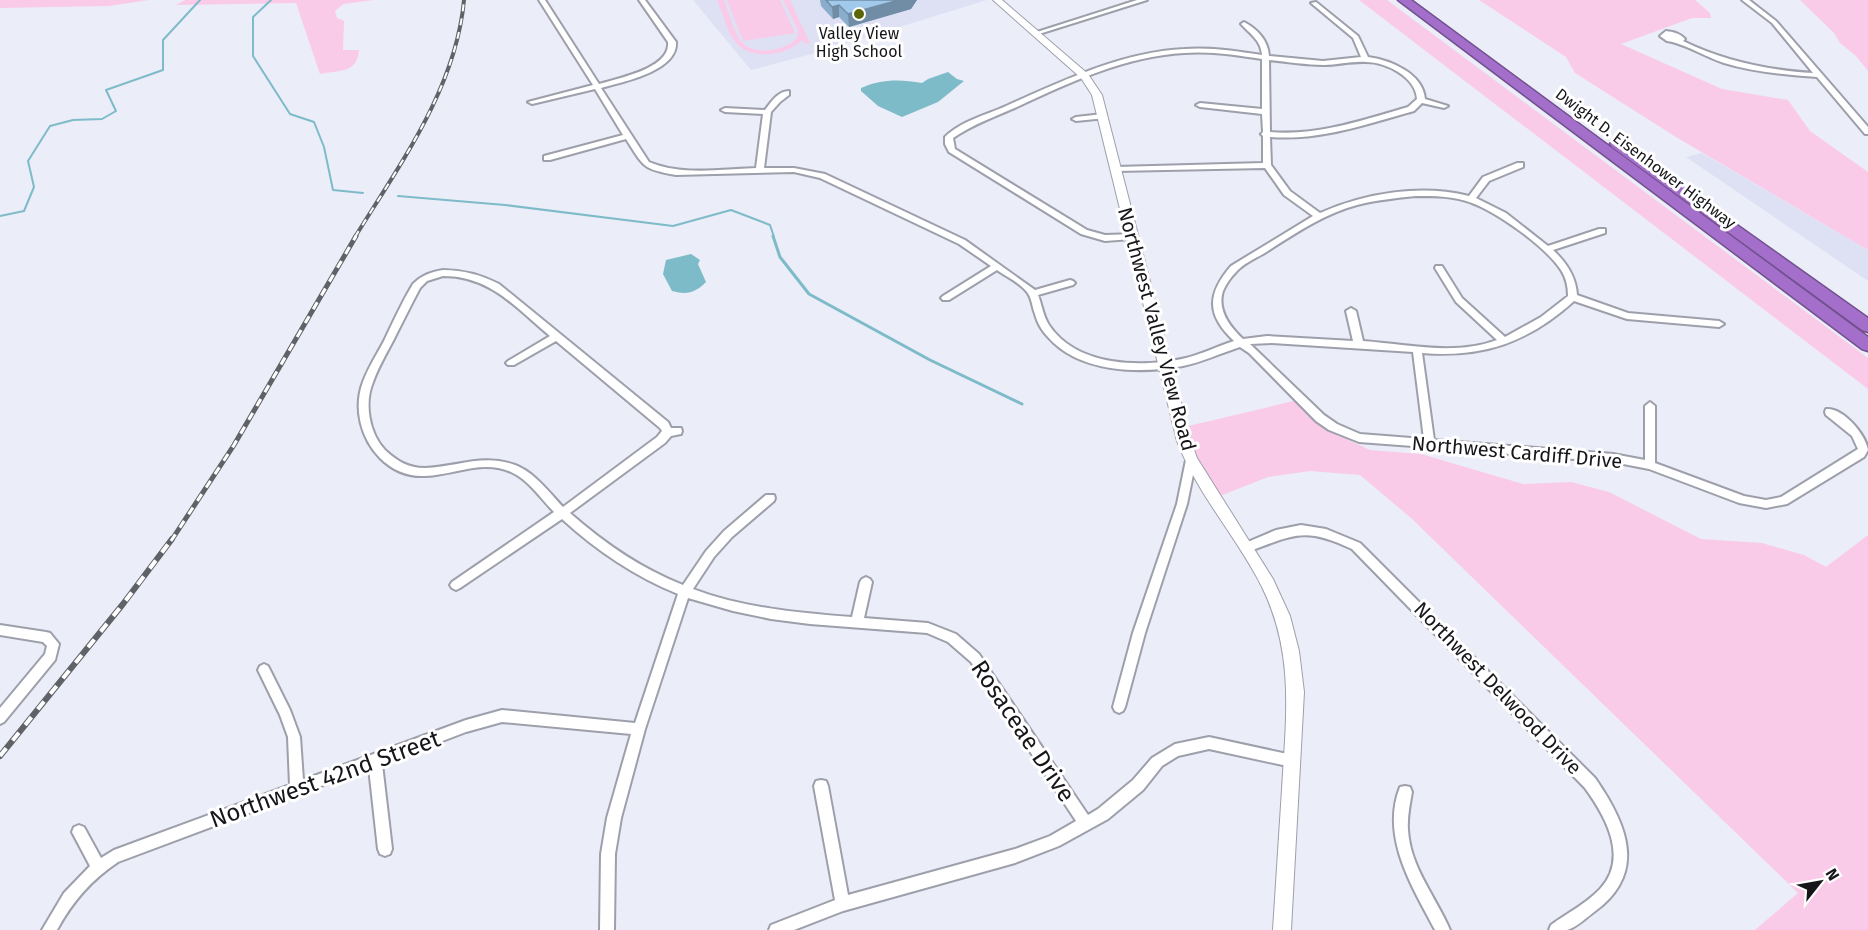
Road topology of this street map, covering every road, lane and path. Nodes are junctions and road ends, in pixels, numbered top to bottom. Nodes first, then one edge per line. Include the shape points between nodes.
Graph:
1 (542, 0) edge
2 (642, 0) edge
3 (997, 0) edge
4 (1144, 0) edge
5 (1404, 0) edge
6 (1422, 0) edge
7 (1745, 0) edge
8 (1314, 3) dead end
9 (1244, 24) dead end
10 (1037, 33) junction
11 (1678, 41) dead end
12 (1266, 57) junction
13 (1365, 58) junction
14 (1818, 75) junction
15 (1085, 76) junction
16 (596, 86) junction
17 (786, 93) dead end
18 (1421, 100) junction
19 (532, 102) dead end
20 (1200, 105) dead end
21 (1444, 106) dead end
22 (725, 110) dead end
23 (767, 112) junction
24 (1266, 112) junction
25 (1103, 116) junction
26 (1076, 119) dead end
27 (1868, 132) edge
28 (1265, 134) junction
29 (627, 136) junction
30 (547, 158) dead end
31 (1267, 165) junction
32 (1520, 165) dead end
33 (1116, 169) junction
34 (760, 171) junction
35 (1471, 200) junction
36 (1319, 216) junction
37 (1602, 231) dead end
38 (1132, 236) junction
39 (1547, 249) junction
40 (998, 266) junction
41 (1439, 268) dead end
42 (1070, 283) dead end
43 (1034, 293) junction
44 (1573, 297) junction
45 (946, 298) dead end
46 (1351, 311) dead end
47 (1719, 324) dead end
48 (1868, 326) edge
49 (556, 337) junction
50 (1504, 341) junction
51 (1240, 342) junction
52 (1359, 344) junction
53 (1868, 345) edge
54 (1417, 350) junction
55 (510, 363) dead end
56 (1163, 364) junction
57 (1650, 406) dead end
58 (1830, 412) dead end
59 (1430, 445) junction
60 (1191, 460) junction
61 (1650, 465) junction
62 (771, 498) dead end
63 (562, 513) junction
64 (1247, 547) junction
65 (866, 582) dead end
66 (456, 585) dead end
67 (684, 592) junction
68 (857, 622) junction
69 (0, 630) edge
70 (264, 670) dead end
71 (1119, 707) dead end
72 (0, 718) edge
73 (639, 729) junction
74 (375, 761) junction
75 (1292, 761) junction
76 (821, 786) dead end
77 (297, 789) junction
78 (1405, 792) dead end
79 (1085, 823) junction
80 (79, 832) dead end
81 (385, 849) dead end
82 (98, 867) junction
83 (843, 904) junction
84 (49, 930) edge
85 (607, 930) edge
86 (776, 930) edge
87 (1282, 930) edge
88 (1443, 930) edge
89 (1556, 930) edge

1 - 16 street
2 - 16 street via 670,38 673,48 669,58 648,71
3 - 10 street, Northwest Valley View Road
4 - 10 street
5 - 53 highway, Dwight D. Eisenhower Highway
6 - 48 highway, Dwight D. Eisenhower Highway
7 - 14 street via 1774,22
8 - 13 street via 1356,37
9 - 12 street via 1264,42
10 - 15 street, Northwest Valley View Road
11 - 14 street via 1741,67
12 - 13 street via 1326,63
12 - 15 street via 1175,51
12 - 24 street
13 - 18 street via 1398,70 1418,87
14 - 27 street
15 - 25 street, Northwest Valley View Road via 1097,95
15 - 38 street via 965,126 949,137 949,144 952,150 1083,232 1105,238
16 - 19 street
16 - 29 street
17 - 23 street
18 - 21 street
18 - 28 street via 1411,109 1313,135
20 - 24 street
22 - 23 street
23 - 34 street
24 - 28 street
25 - 26 street
25 - 33 street, Northwest Valley View Road
28 - 31 street
29 - 30 street
29 - 34 street via 641,159 660,170
31 - 33 street
31 - 36 street via 1287,193
32 - 35 street via 1486,179
33 - 38 street, Northwest Valley View Road
34 - 40 street via 794,170 822,176 942,231
35 - 36 street, Northwest Cardiff Drive via 1451,195 1402,195 1363,201
35 - 39 street, Northwest Cardiff Drive via 1498,211
36 - 51 street, Northwest Cardiff Drive via 1224,277 1216,300 1219,316
37 - 39 street
38 - 56 street, Northwest Valley View Road
39 - 44 street, Northwest Cardiff Drive via 1566,268
40 - 43 street
40 - 45 street
41 - 50 street via 1459,300
42 - 43 street
43 - 56 street via 1044,325 1075,353 1116,364
44 - 47 street via 1627,316
44 - 50 street
46 - 52 street
49 - 55 street
49 - 63 street via 672,431
49 - 63 street via 486,280 443,274 418,279 367,383 363,414 371,439 393,464 420,473 482,463 511,468
50 - 54 street via 1452,351
51 - 52 street
51 - 56 street via 1194,360
51 - 59 street, Northwest Cardiff Drive via 1333,427 1359,438
52 - 54 street
54 - 59 street
56 - 60 street, Northwest Valley View Road
57 - 61 street
58 - 61 street, Northwest Cardiff Drive via 1857,435 1863,450 1783,501 1766,504 1743,500
59 - 61 street, Northwest Cardiff Drive via 1594,456
60 - 64 street, Northwest Valley View Road
60 - 71 street via 1182,504
62 - 67 street via 728,534
63 - 66 street
63 - 67 street via 625,562
64 - 75 street, Northwest Valley View Road via 1275,600 1291,651 1296,692
64 - 89 street, Northwest Delwood Drive via 1293,529 1324,532 1356,546 1590,783 1605,803 1617,831 1619,869 1605,894
65 - 68 street
67 - 68 street via 773,615
67 - 73 street
68 - 79 street, Rosaceae Drive via 928,628 958,643 984,671
69 - 72 street via 46,637 53,644 51,656
70 - 77 street via 294,737
73 - 74 street, Northwest 42nd Street via 502,716
73 - 85 street via 608,854
74 - 77 street, Northwest 42nd Street
74 - 81 street
75 - 79 street via 1209,743 1175,750 1157,762 1121,800
75 - 87 street, Northwest Valley View Road
76 - 83 street
77 - 82 street, Northwest 42nd Street via 114,857
78 - 88 street via 1403,843
79 - 83 street via 1035,850
80 - 82 street
82 - 84 street, Northwest 42nd Street via 64,901
83 - 86 street

